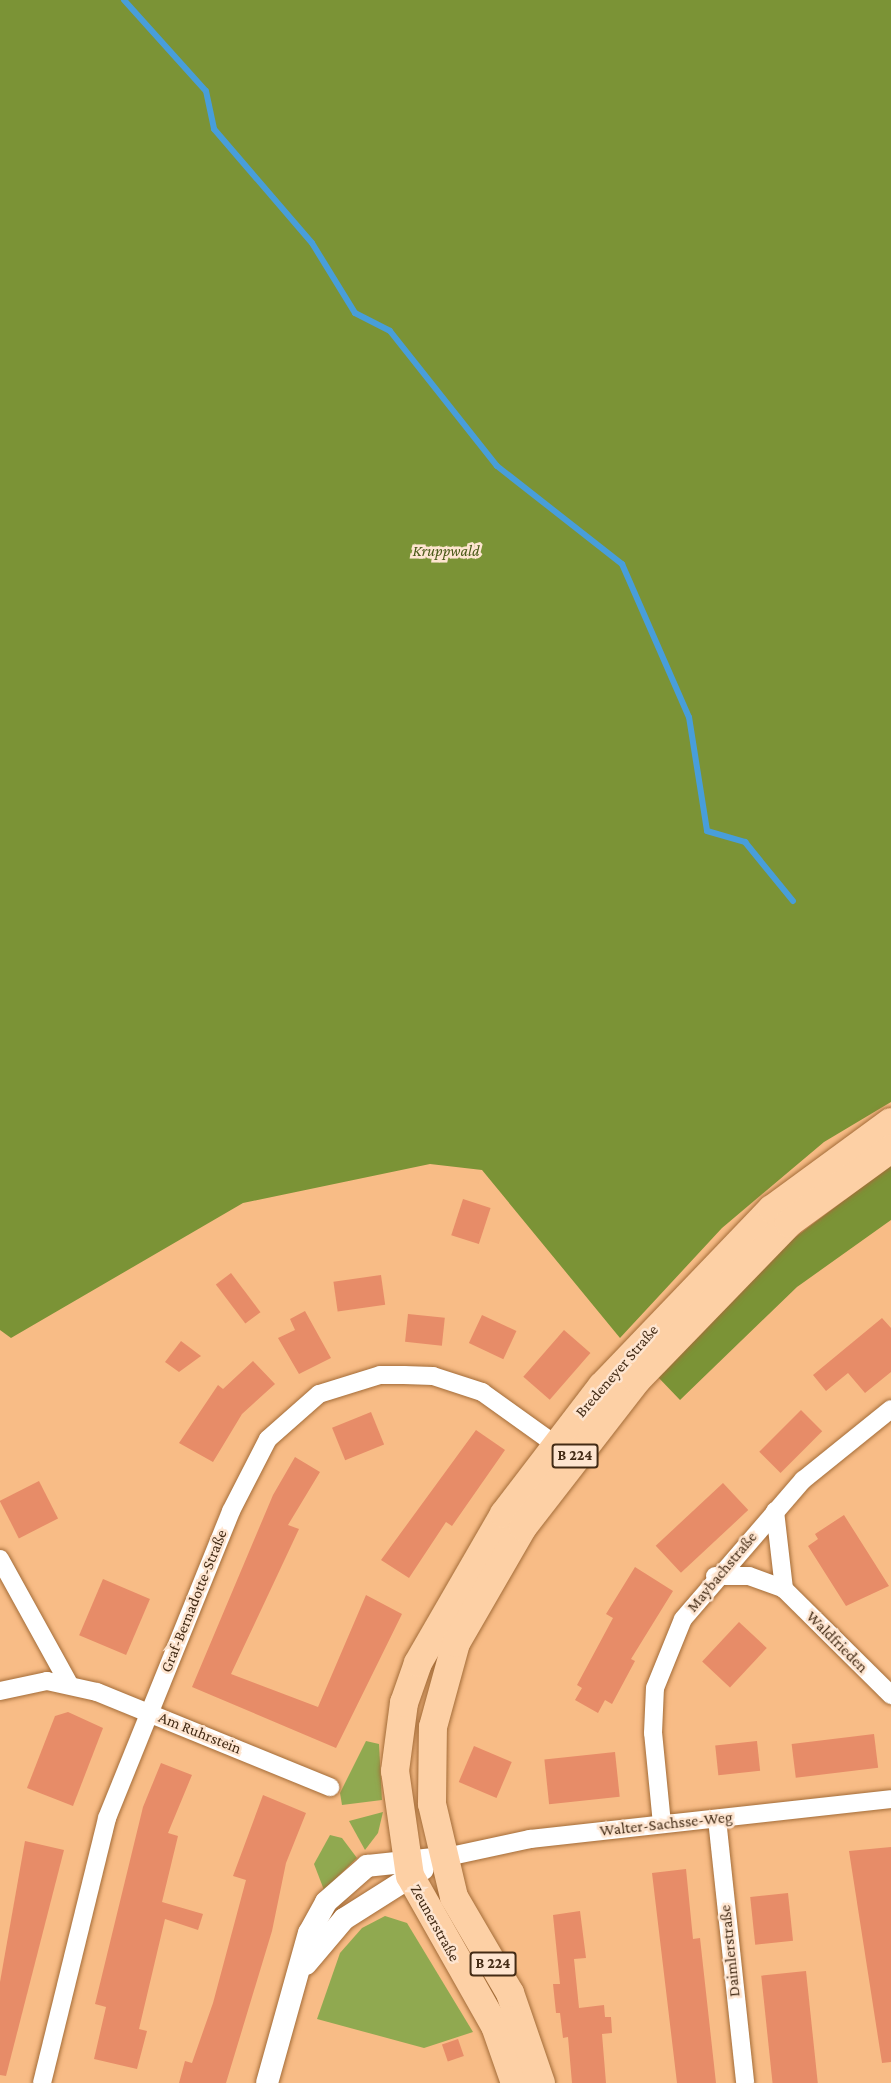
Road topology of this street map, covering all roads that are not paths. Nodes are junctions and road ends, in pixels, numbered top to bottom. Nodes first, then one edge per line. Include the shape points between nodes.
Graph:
1 (891, 1122) edge
2 (891, 1149) edge
3 (891, 1409) edge
4 (556, 1445) junction
5 (775, 1511) junction
6 (0, 1559) edge
7 (715, 1576) junction
8 (783, 1589) junction
9 (69, 1684) junction
10 (0, 1691) edge
11 (891, 1695) edge
12 (148, 1712) junction
13 (330, 1786) dead end
14 (891, 1799) edge
15 (717, 1819) junction
16 (662, 1824) junction
17 (442, 1858) junction
18 (407, 1867) junction
19 (295, 1985) junction
20 (42, 2083) edge
21 (267, 2083) edge
22 (515, 2083) edge
23 (541, 2083) edge
24 (745, 2083) edge

1 - 4 main road, Bredeneyer Straße / B 224 via 832,1160 713,1264
2 - 17 main road, Bredeneyer Straße / B 224 via 789,1223 723,1285 636,1380 523,1527 456,1644 442,1682 430,1771
3 - 5 street, Maybachstraße via 803,1480
4 - 12 street, Graf-Bernadotte-Straße via 482,1392 433,1377 380,1375 319,1394 296,1411 251,1465
4 - 18 main road, Bredeneyer Straße / B 224 via 461,1582 418,1663 396,1742
5 - 7 street, Maybachstraße
5 - 8 street
6 - 9 street
7 - 8 street, Waldfrieden via 749,1576
7 - 16 street, Maybachstraße via 683,1619 655,1688 653,1733
8 - 11 street, Waldfrieden
9 - 10 street, Am Ruhrstein via 46,1681
9 - 12 street, Am Ruhrstein
12 - 13 street, Am Ruhrstein
12 - 20 street, Graf-Bernadotte-Straße via 107,1818
14 - 15 street, Walter-Sachsse-Weg
15 - 16 street, Walter-Sachsse-Weg
15 - 24 street, Daimlerstraße
16 - 17 street, Walter-Sachsse-Weg via 530,1839
17 - 18 street
17 - 23 main road, Zeunerstraße / B 224 via 454,1897 527,2031
18 - 19 street via 344,1919 306,1962
18 - 19 street via 367,1866 326,1902 309,1933
18 - 22 main road, Zeunerstraße / B 224 via 495,2026
19 - 21 street

